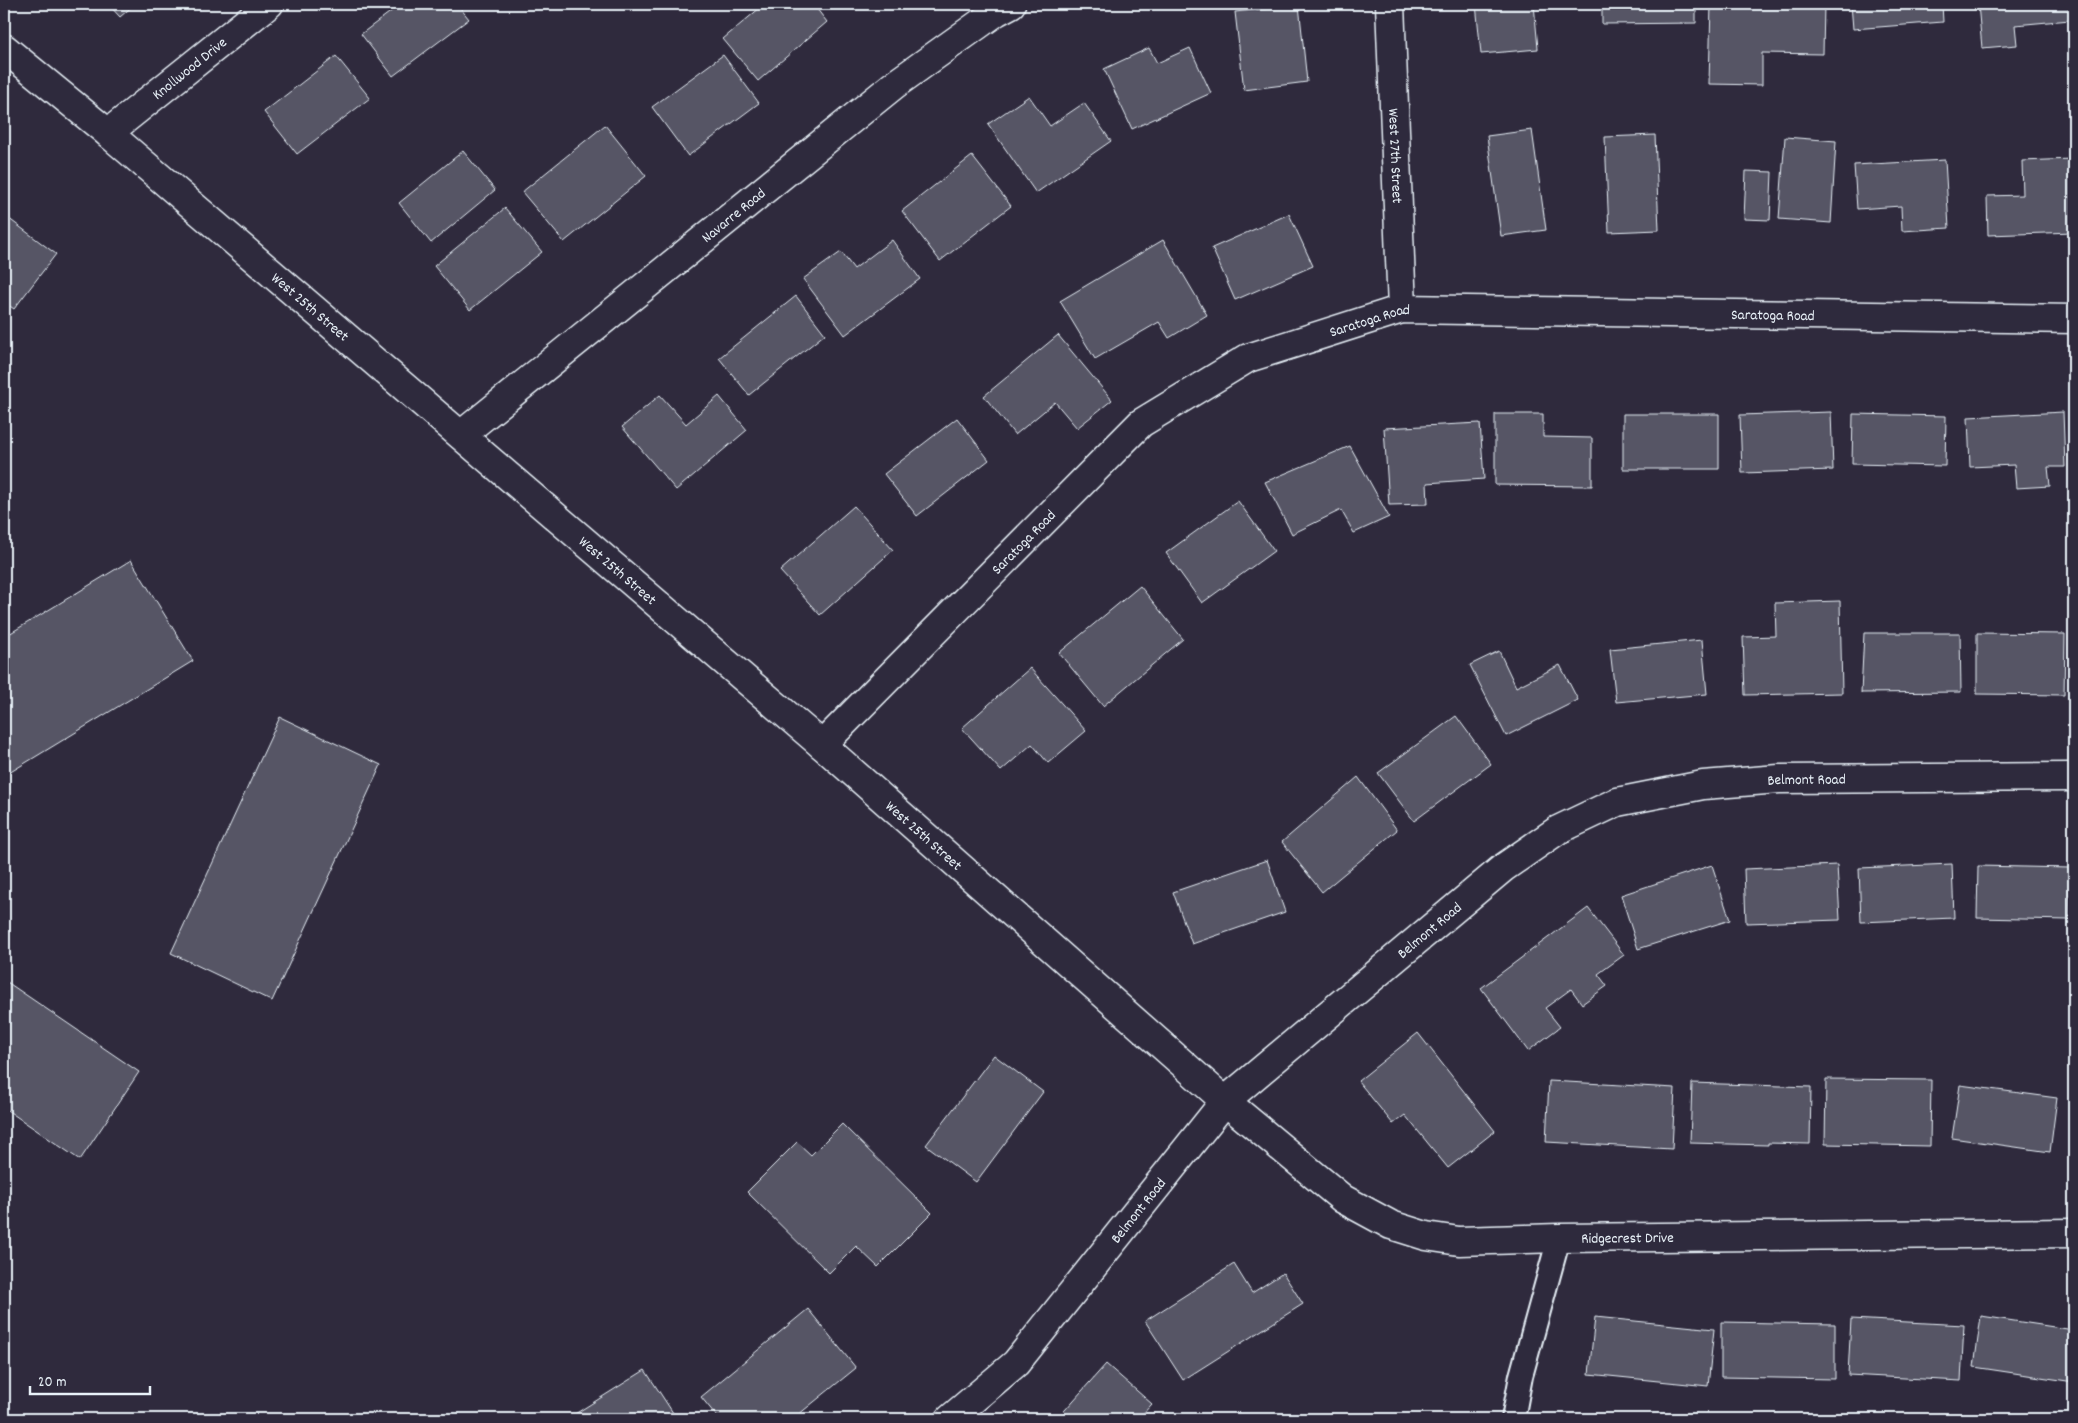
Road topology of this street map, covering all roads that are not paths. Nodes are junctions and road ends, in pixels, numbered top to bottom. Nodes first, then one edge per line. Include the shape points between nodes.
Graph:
1 (269, 4) edge
2 (1011, 4) edge
3 (1390, 4) edge
4 (4, 48) edge
5 (108, 133) junction
6 (1402, 309) junction
7 (2074, 319) edge
8 (461, 435) junction
9 (822, 745) junction
10 (2074, 777) edge
11 (1225, 1101) junction
12 (2074, 1233) edge
13 (1559, 1238) junction
14 (950, 1419) edge
15 (1513, 1419) edge

1 - 5 street, Knollwood Drive
2 - 8 street, Navarre Road via 894,85
3 - 6 street, West 27th Street
4 - 5 street, West 25th Street
5 - 8 street, West 25th Street
6 - 7 street, Saratoga Road
6 - 9 street, Saratoga Road via 1248,358 1141,423
8 - 9 street, West 25th Street
9 - 11 street, West 25th Street
10 - 11 street, Belmont Road via 1780,779 1704,785 1617,802 1558,830 1503,868
11 - 13 street, Ridgecrest Drive via 1343,1199 1392,1225 1426,1236 1459,1241
11 - 14 street, Belmont Road via 1016,1363
12 - 13 street, Ridgecrest Drive
13 - 15 lane via 1521,1376

